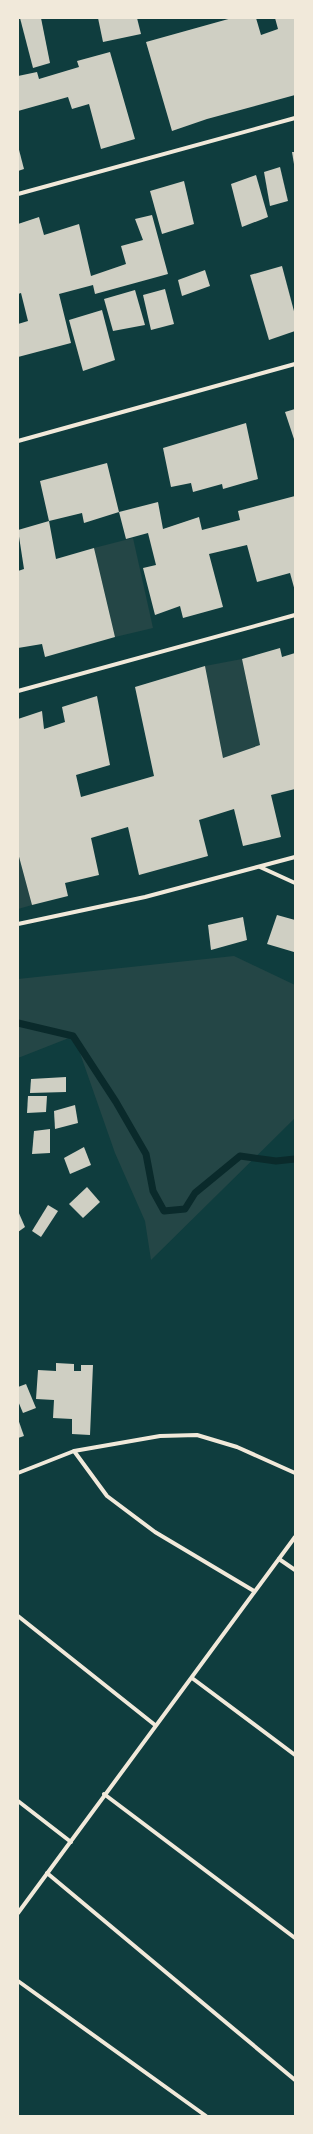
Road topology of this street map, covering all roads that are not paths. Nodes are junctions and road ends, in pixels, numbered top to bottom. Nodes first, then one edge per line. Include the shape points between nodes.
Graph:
1 (295, 118) edge
2 (18, 194) edge
3 (295, 364) edge
4 (18, 441) edge
5 (295, 615) edge
6 (18, 690) edge
7 (295, 856) edge
8 (260, 866) junction
9 (295, 883) edge
10 (18, 924) edge
11 (74, 1451) junction
12 (295, 1473) edge
13 (18, 1474) edge
14 (295, 1537) edge
15 (279, 1558) junction
16 (295, 1570) edge
17 (254, 1591) junction
18 (18, 1616) edge
19 (192, 1678) junction
20 (155, 1725) junction
21 (295, 1755) edge
22 (104, 1794) junction
23 (18, 1801) edge
24 (71, 1842) junction
25 (47, 1873) junction
26 (18, 1913) edge
27 (295, 1938) edge
28 (18, 1981) edge
29 (295, 2080) edge
30 (206, 2116) edge

1 - 2 street
3 - 4 street
5 - 6 street
7 - 8 street
8 - 9 street
8 - 10 street via 145,897
11 - 12 street via 160,1436 197,1435 237,1447
11 - 13 street
11 - 17 street via 107,1496 155,1532
14 - 15 street
15 - 16 street
15 - 17 street
17 - 19 street
18 - 20 street
19 - 20 street
19 - 21 street
20 - 22 street
22 - 24 street
22 - 27 street
23 - 24 street
24 - 25 street
25 - 26 street
25 - 29 street
28 - 30 street

